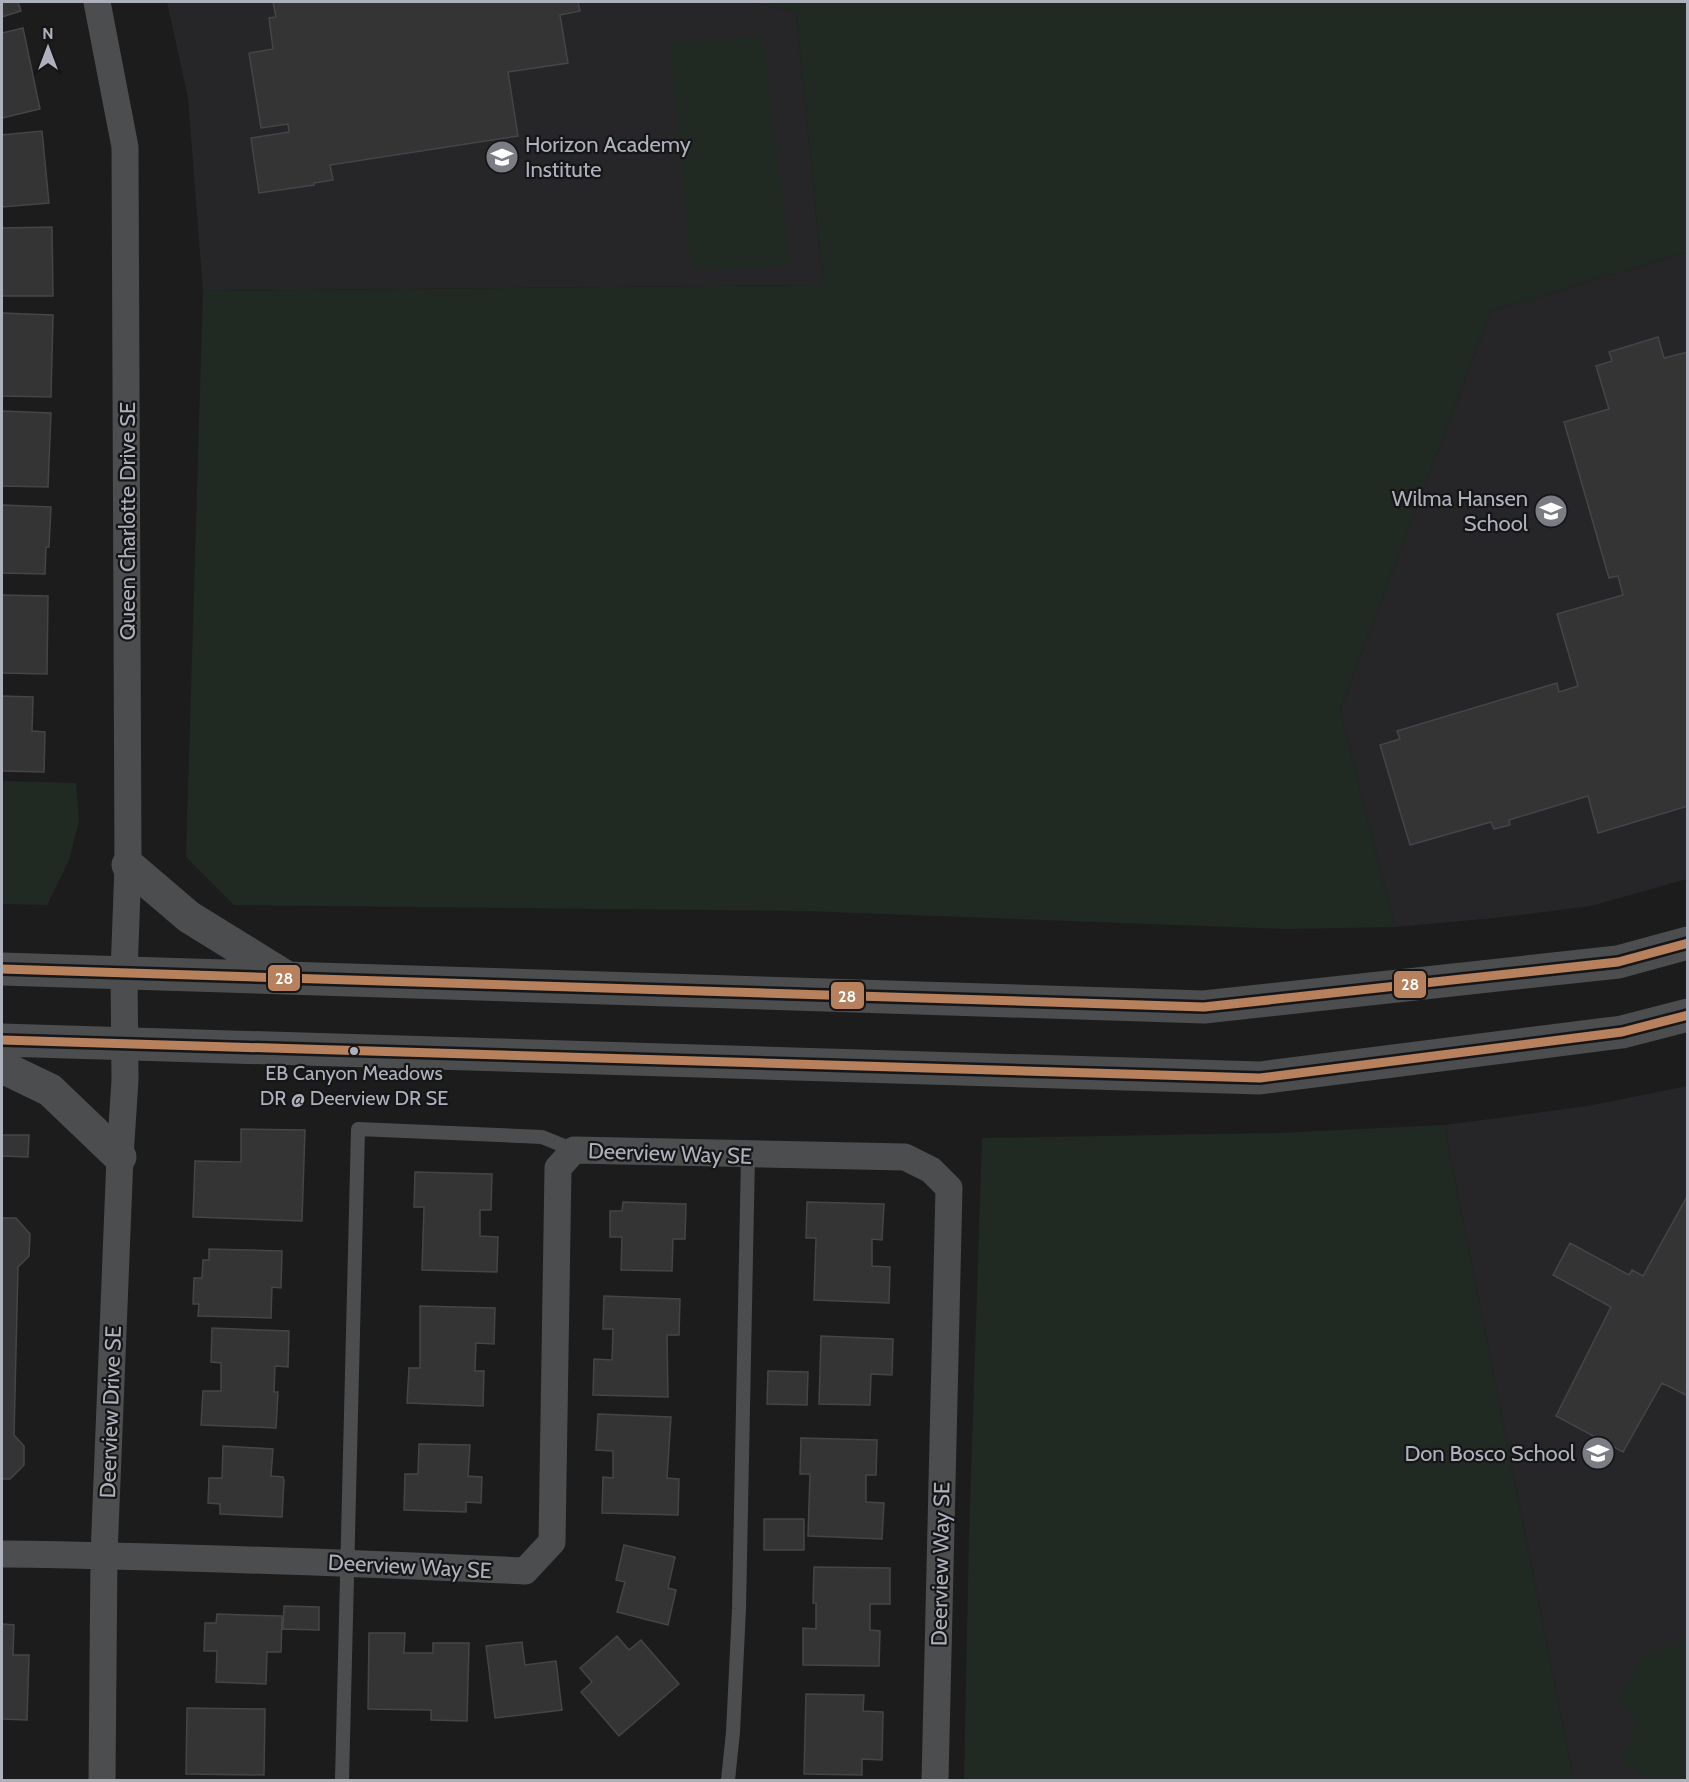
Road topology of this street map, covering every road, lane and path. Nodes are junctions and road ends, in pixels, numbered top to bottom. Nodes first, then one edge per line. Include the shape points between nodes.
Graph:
1 (97, 2) edge
2 (128, 865) junction
3 (1688, 943) edge
4 (2, 969) edge
5 (124, 973) junction
6 (288, 978) junction
7 (1688, 1015) edge
8 (2, 1040) edge
9 (125, 1043) junction
10 (2, 1066) edge
11 (574, 1150) junction
12 (748, 1155) junction
13 (120, 1157) junction
14 (2, 1554) edge
15 (104, 1555) junction
16 (348, 1563) junction
17 (102, 1780) edge
18 (342, 1780) edge
19 (728, 1780) edge
20 (935, 1780) edge

1 - 2 street, Queen Charlotte Drive SE via 125,147
2 - 5 street, Queen Charlotte Drive SE
2 - 6 street via 189,917
3 - 6 street via 1618,962 1204,1007
4 - 5 street
5 - 6 street
5 - 9 street, Queen Charlotte Drive SE
7 - 9 street via 1622,1032 1260,1078
8 - 9 street
9 - 13 street, Deerview Drive SE
10 - 13 street via 50,1090
11 - 12 street, Deerview Way SE
11 - 16 street, Deerview Way SE via 558,1168 552,1542 525,1571
11 - 16 lane via 542,1137 357,1129
12 - 19 lane via 740,1609
12 - 20 street, Deerview Way SE via 905,1157 931,1170 949,1188
13 - 15 street, Deerview Drive SE
14 - 15 street, Deerview Way SE
15 - 16 street, Deerview Way SE
15 - 17 street, Deerview Drive SE
16 - 18 lane

